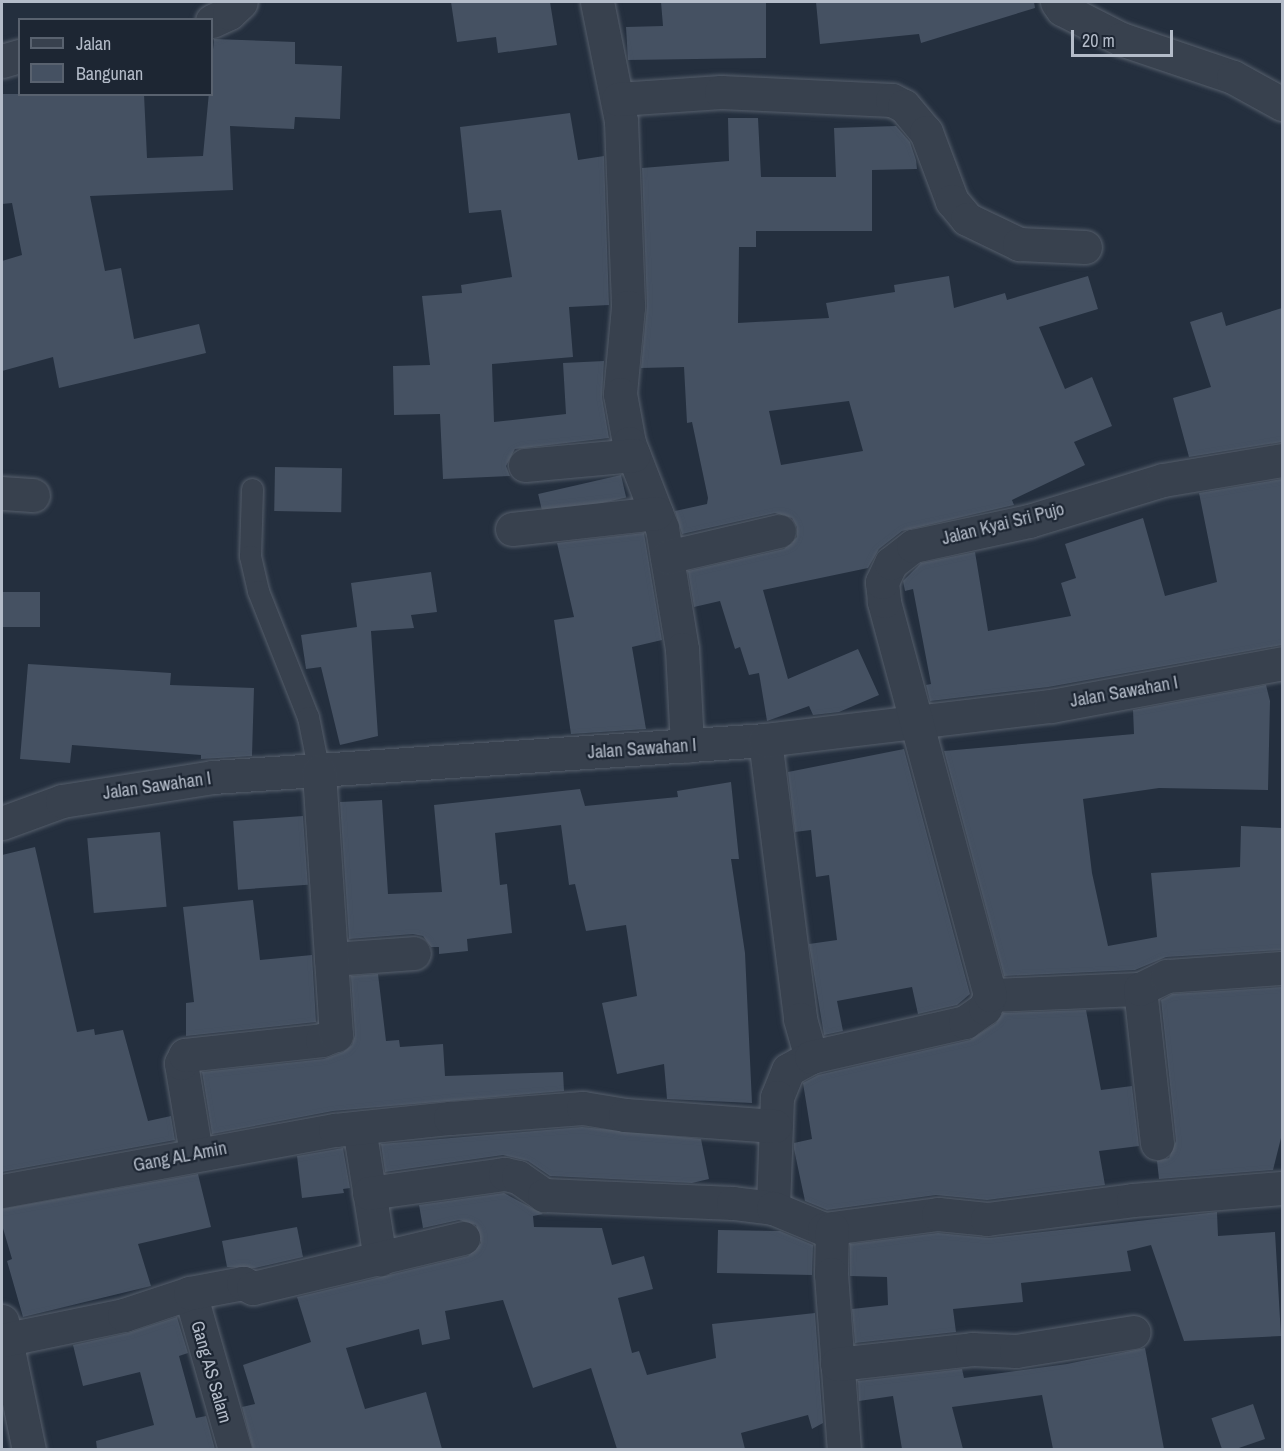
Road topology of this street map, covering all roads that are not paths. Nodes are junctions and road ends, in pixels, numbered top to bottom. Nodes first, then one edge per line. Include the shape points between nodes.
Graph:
1 (241, 2) edge
2 (597, 2) edge
3 (1057, 2) edge
4 (213, 21) edge
5 (18, 57) edge
6 (2, 61) edge
7 (618, 99) junction
8 (1282, 104) edge
9 (1085, 247) dead end
10 (634, 455) junction
11 (1282, 460) edge
12 (525, 465) dead end
13 (252, 489) dead end
14 (656, 513) junction
15 (512, 530) dead end
16 (779, 531) dead end
17 (667, 557) junction
18 (1282, 663) edge
19 (915, 724) junction
20 (765, 740) junction
21 (687, 746) junction
22 (319, 772) junction
23 (2, 823) edge
24 (414, 953) dead end
25 (331, 959) junction
26 (1282, 968) edge
27 (1140, 989) junction
28 (990, 994) junction
29 (811, 1057) junction
30 (775, 1126) junction
31 (359, 1128) junction
32 (1157, 1143) dead end
33 (196, 1153) junction
34 (1282, 1188) edge
35 (2, 1191) edge
36 (369, 1193) junction
37 (773, 1208) junction
38 (832, 1229) junction
39 (463, 1238) dead end
40 (380, 1259) junction
41 (190, 1293) junction
42 (2, 1330) edge
43 (1133, 1332) dead end
44 (837, 1364) junction
45 (29, 1449) edge
46 (235, 1449) edge
47 (844, 1449) edge

1 - 4 street via 229,14
2 - 7 street
3 - 8 street via 1062,9 1121,39 1233,76
5 - 6 street
7 - 9 street via 721,92 891,100 904,106 926,132 952,201 967,219 1019,244
7 - 10 street via 628,307 620,394
10 - 12 street
10 - 14 street
11 - 19 street, Jalan Kyai Sri Pujo via 1164,480 1029,521 913,546 901,553 885,573 882,592
13 - 22 lane via 250,556 258,591 308,717
14 - 15 street
14 - 17 street
16 - 17 street
17 - 21 street via 682,649
18 - 19 street, Jalan Sawahan I via 1051,706
19 - 20 street, Jalan Sawahan I
19 - 28 street, Jalan Kyai Sri Pujo
20 - 21 street, Jalan Sawahan I
20 - 29 street via 800,1019
21 - 22 street, Jalan Sawahan I
22 - 23 street, Jalan Sawahan I via 213,777 119,790 62,801
22 - 25 street
24 - 25 street
25 - 33 street via 337,1029 332,1038 185,1055 181,1063
26 - 27 street via 1167,976
27 - 28 street
27 - 32 street
28 - 29 street via 985,1008 965,1022
29 - 30 street via 788,1070 783,1078
30 - 31 street, Gang AL Amin via 625,1115 583,1108
30 - 37 street
31 - 33 street, Gang AL Amin
31 - 36 street
33 - 35 street, Gang AL Amin
34 - 38 street via 1133,1200 987,1219 938,1214
36 - 37 street via 505,1174 518,1177 544,1195
36 - 40 street
37 - 38 street via 815,1227
38 - 44 street
39 - 40 street
40 - 41 street via 253,1288 243,1283
41 - 42 street via 124,1315
41 - 46 street, Gang AS Salam
42 - 45 street
43 - 44 street via 1016,1351 972,1348
44 - 47 street

